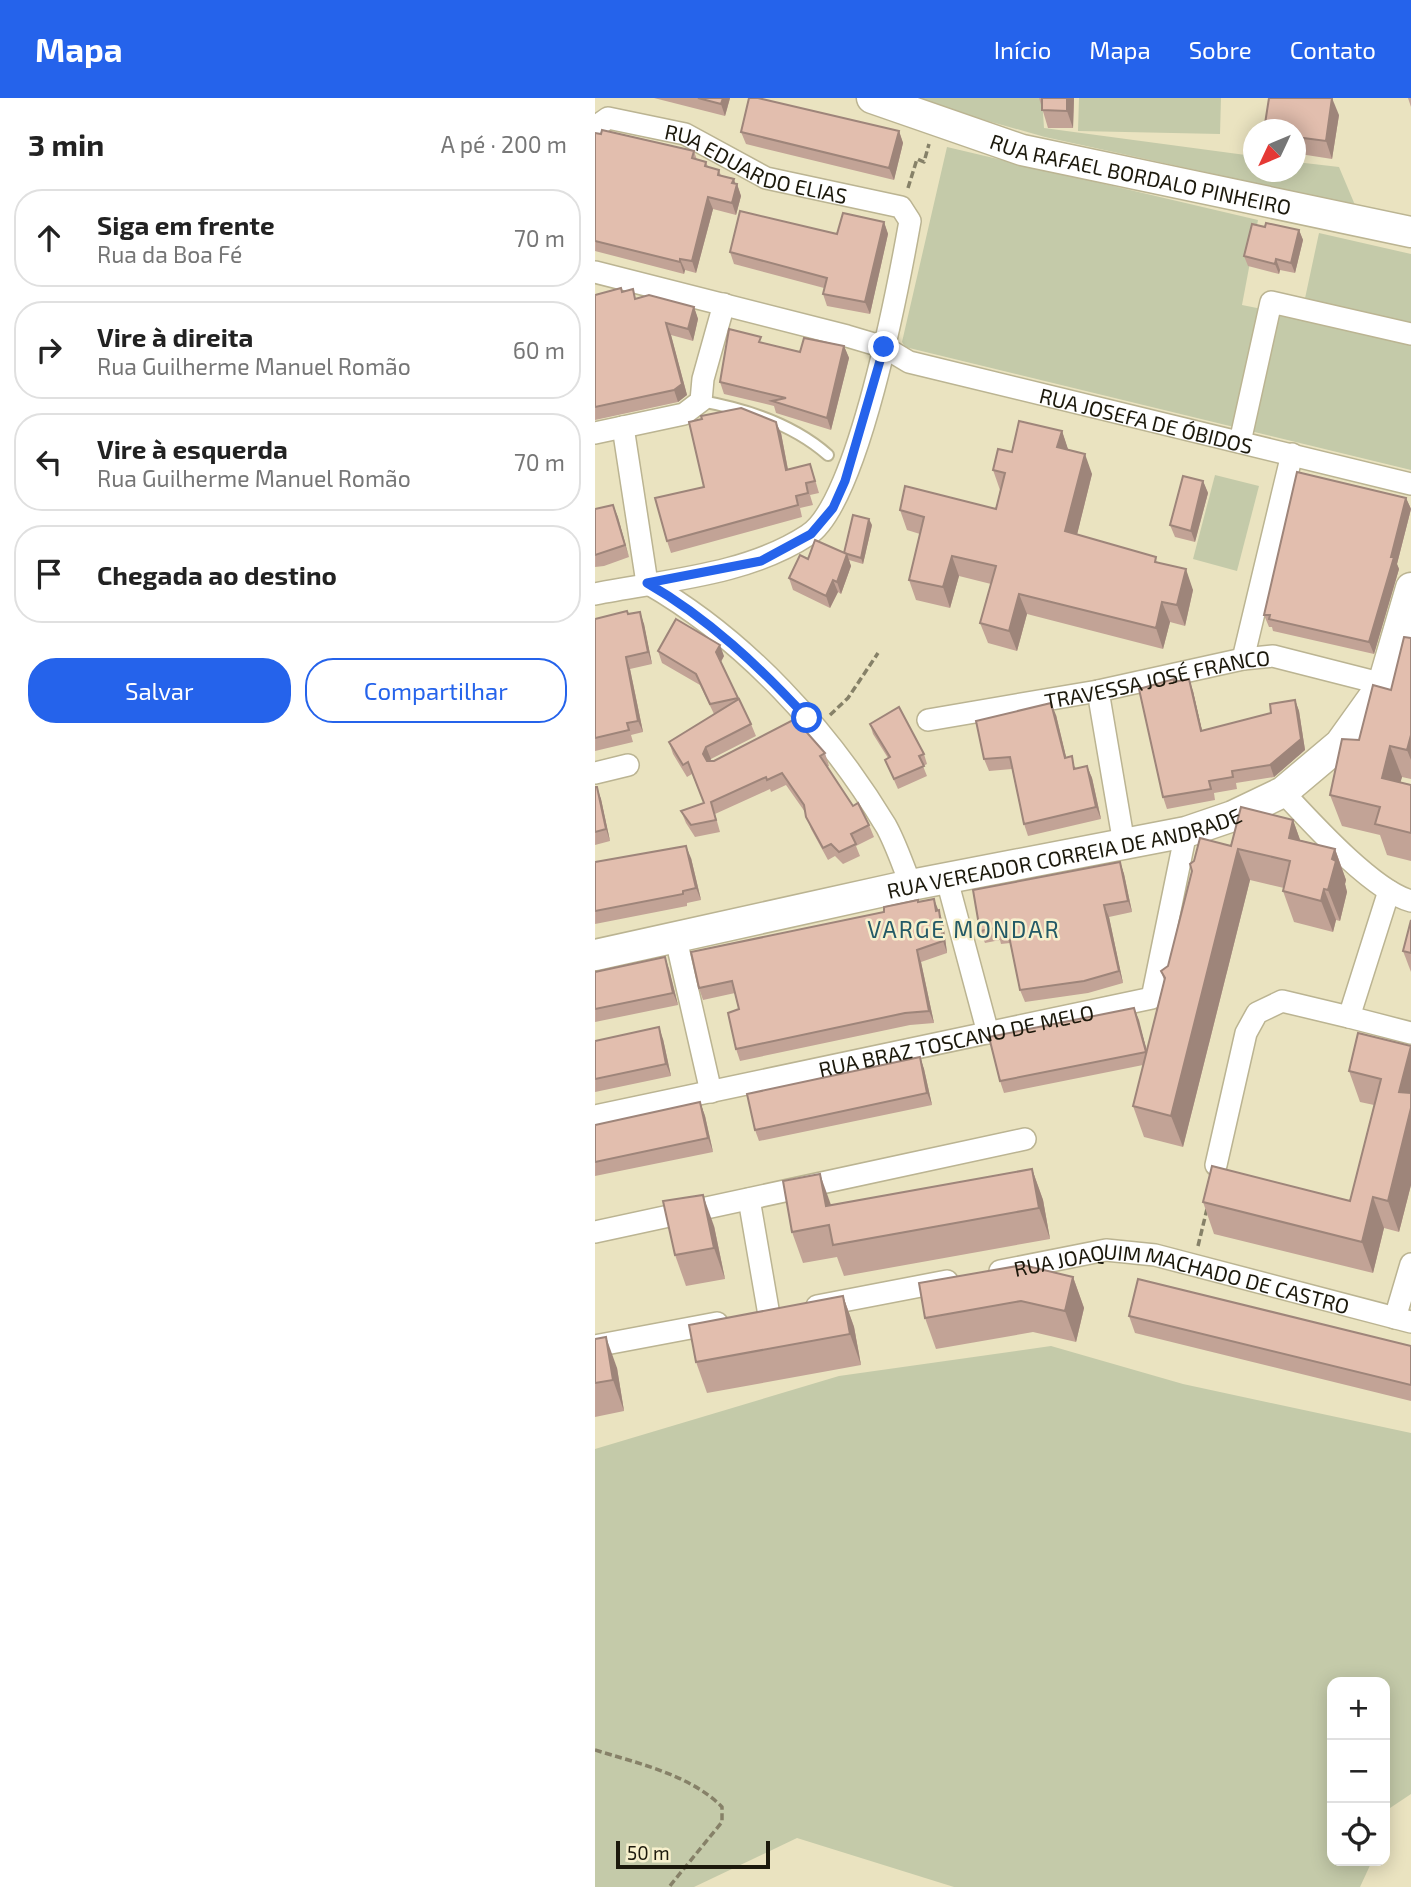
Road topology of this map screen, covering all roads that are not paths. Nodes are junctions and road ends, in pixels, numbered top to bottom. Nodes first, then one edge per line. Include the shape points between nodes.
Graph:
1 (873, 99) edge
2 (595, 127) edge
3 (1411, 232) edge
4 (602, 277) edge
5 (724, 304) junction
6 (1411, 334) edge
7 (884, 347) junction
8 (701, 401) junction
9 (623, 427) junction
10 (595, 433) edge
11 (1240, 442) junction
12 (1292, 454) junction
13 (828, 455) dead end
14 (1411, 484) edge
15 (647, 583) junction
16 (1411, 587) edge
17 (595, 594) edge
18 (1243, 659) junction
19 (1383, 684) junction
20 (1098, 691) junction
21 (928, 720) dead end
22 (628, 765) dead end
23 (595, 773) edge
24 (1283, 792) junction
25 (1186, 832) junction
26 (1124, 844) junction
27 (947, 880) junction
28 (911, 885) junction
29 (1389, 891) junction
30 (1411, 901) edge
31 (676, 939) junction
32 (595, 955) edge
33 (1349, 1017) junction
34 (988, 1033) junction
35 (1411, 1033) edge
36 (711, 1092) junction
37 (595, 1116) edge
38 (1025, 1139) dead end
39 (1216, 1165) edge
40 (750, 1199) junction
41 (595, 1232) edge
42 (1411, 1264) edge
43 (769, 1315) junction
44 (1403, 1320) edge
45 (595, 1346) edge

1 - 3 street, RUA RAFAEL BORDALO PINHEIRO via 1035,153
2 - 7 street, RUA EDUARDO ELIAS via 608,118 685,134 766,178 905,214
4 - 5 street, RUA JOSEFA DE ÓBIDOS
5 - 7 street, RUA JOSEFA DE ÓBIDOS
5 - 8 street
6 - 11 street via 1271,303
7 - 11 street, RUA JOSEFA DE ÓBIDOS via 909,362
7 - 15 street via 845,481 833,508 811,534 761,561
8 - 9 street via 684,414
8 - 13 lane via 742,408
9 - 10 street
9 - 15 street
11 - 12 street, RUA JOSEFA DE ÓBIDOS
12 - 14 street, RUA JOSEFA DE ÓBIDOS
12 - 18 street
15 - 17 street
15 - 28 street via 726,639 806,723 887,828
16 - 19 street, RUA VEREADOR CORREIA DE ANDRADE
18 - 19 street, TRAVESSA JOSÉ FRANCO via 1273,656
18 - 20 street, TRAVESSA JOSÉ FRANCO
19 - 24 street, RUA VEREADOR CORREIA DE ANDRADE via 1340,744
20 - 21 street, TRAVESSA JOSÉ FRANCO
20 - 26 street
22 - 23 street
24 - 25 street, RUA VEREADOR CORREIA DE ANDRADE
24 - 29 street
25 - 26 street, RUA VEREADOR CORREIA DE ANDRADE
25 - 34 street, RUA BRAZ TOSCANO DE MELO via 1152,998
26 - 27 street, RUA VEREADOR CORREIA DE ANDRADE
27 - 28 street, RUA VEREADOR CORREIA DE ANDRADE
27 - 34 street
28 - 31 street, RUA VEREADOR CORREIA DE ANDRADE
29 - 30 street
29 - 33 street
31 - 32 street, RUA VEREADOR CORREIA DE ANDRADE
31 - 36 street
33 - 35 street
33 - 39 street via 1282,1002 1257,1013 1246,1033
34 - 36 street, RUA BRAZ TOSCANO DE MELO
36 - 37 street, RUA BRAZ TOSCANO DE MELO
38 - 40 street
40 - 41 street
40 - 43 street
42 - 44 street
43 - 44 street, RUA JOAQUIM MACHADO DE CASTRO via 1106,1250 1155,1255
43 - 45 street, RUA JOAQUIM MACHADO DE CASTRO

